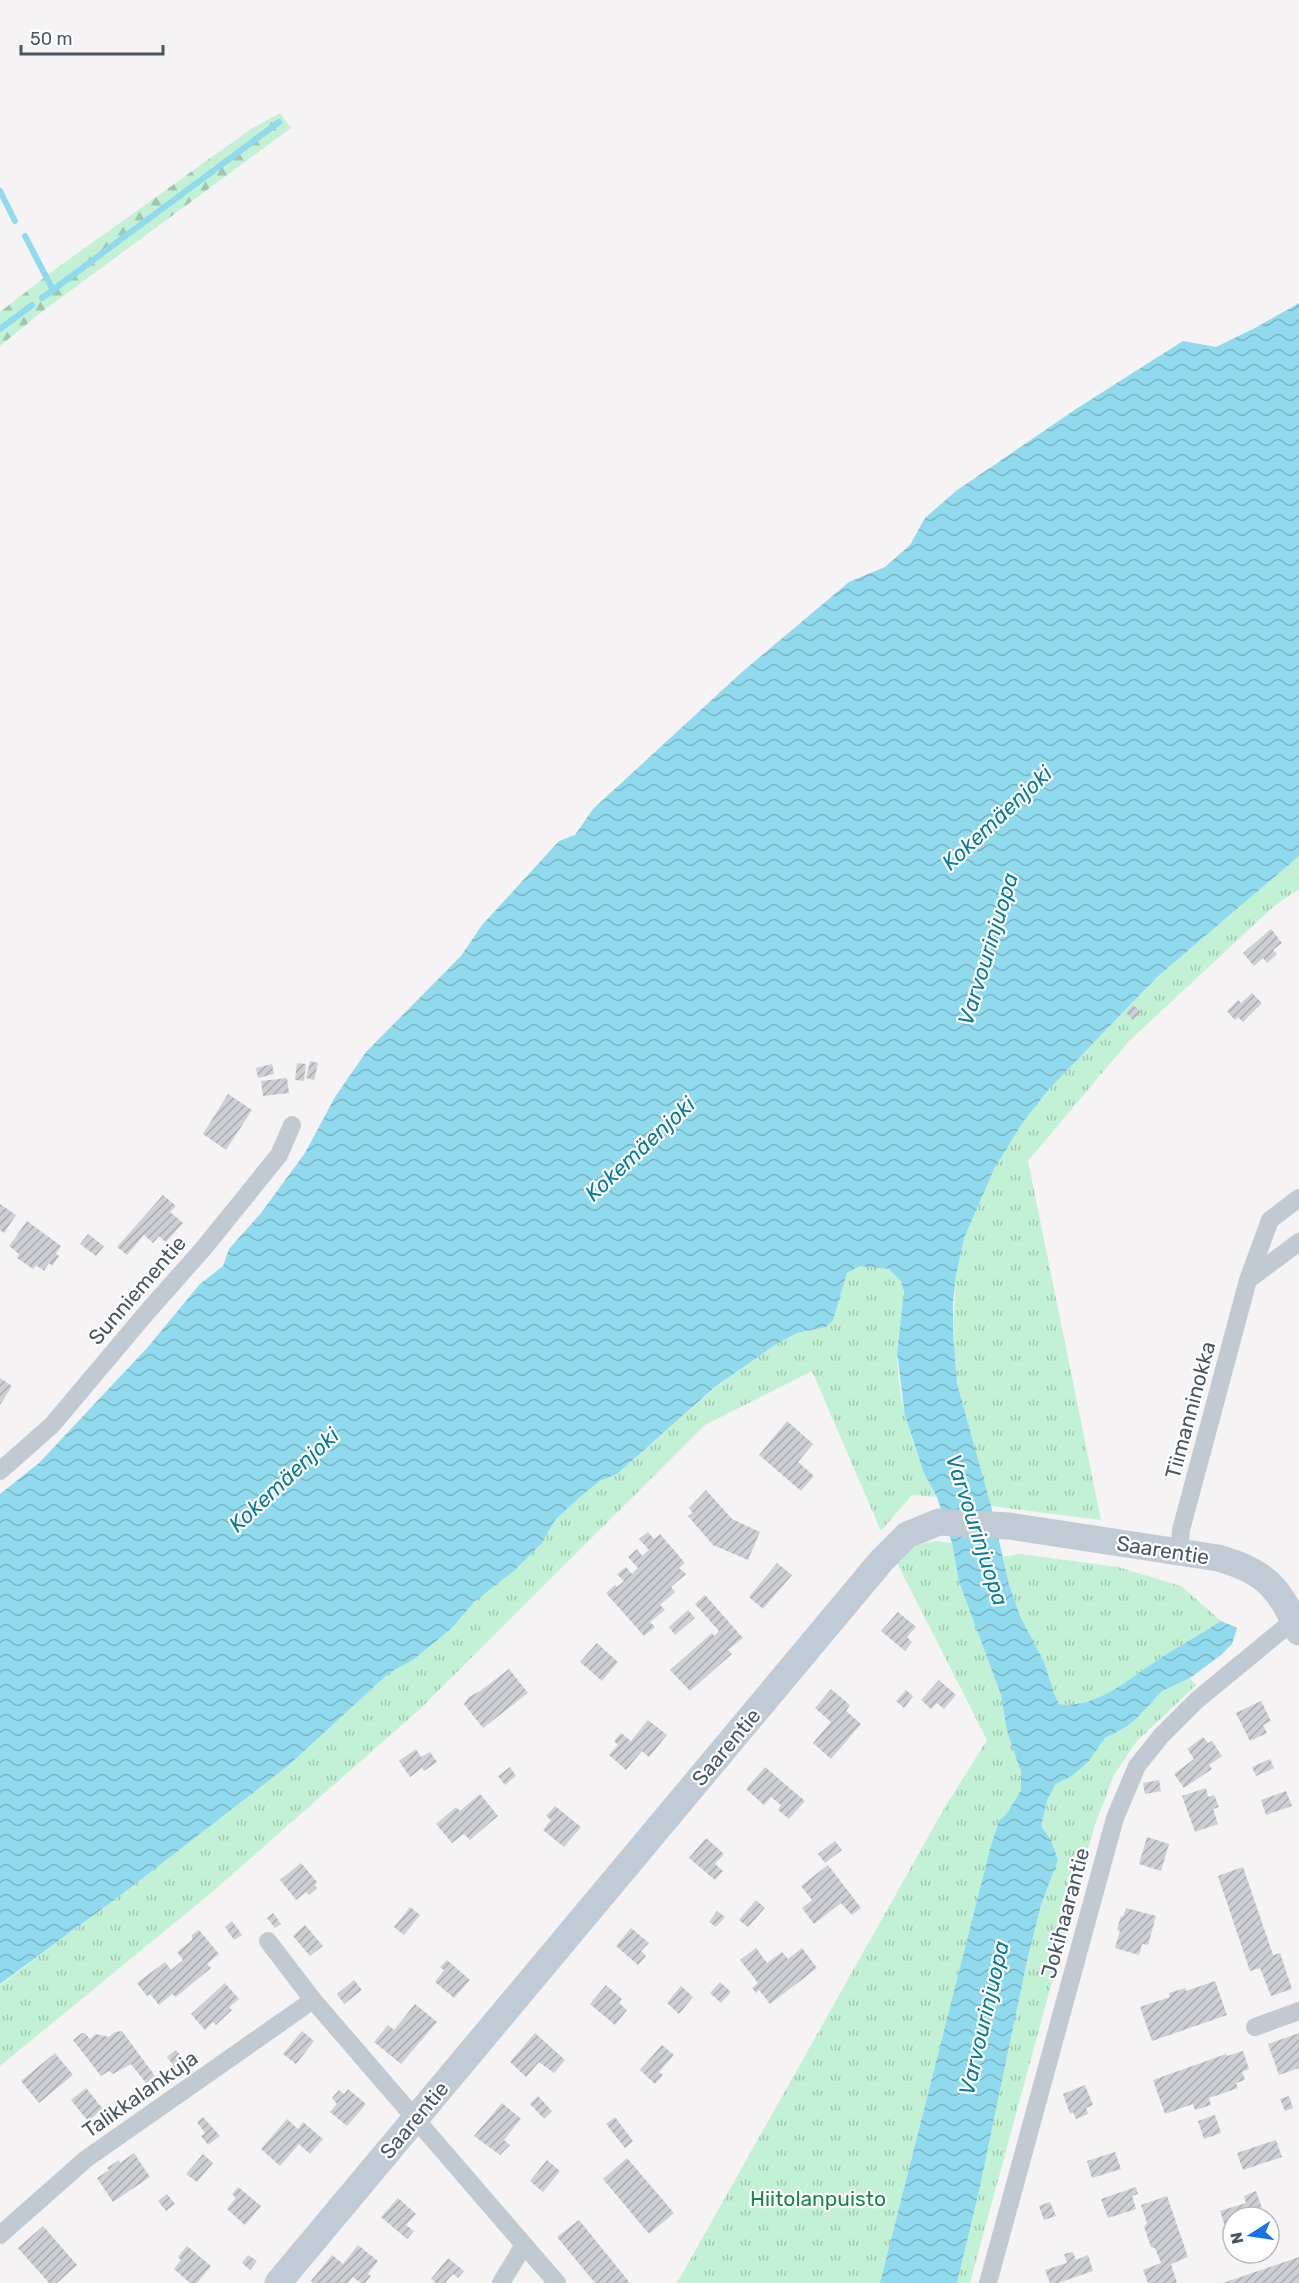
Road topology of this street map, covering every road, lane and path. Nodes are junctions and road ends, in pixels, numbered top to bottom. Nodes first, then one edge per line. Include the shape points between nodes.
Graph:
1 (292, 1125) dead end
2 (1299, 1197) edge
3 (1299, 1242) edge
4 (1248, 1280) junction
5 (0, 1471) edge
6 (1179, 1552) junction
7 (1297, 1623) edge
8 (267, 1941) dead end
9 (313, 2000) junction
10 (1299, 2011) edge
11 (1255, 2027) dead end
12 (416, 2119) junction
13 (0, 2235) edge
14 (524, 2245) junction
15 (278, 2283) edge
16 (501, 2283) edge
17 (557, 2283) edge
18 (988, 2283) edge

1 - 5 street, Sunniementie via 279,1155 203,1250 52,1425
2 - 4 street, Tiimanninokka via 1270,1220
3 - 4 street
4 - 6 street, Tiimanninokka via 1181,1530
6 - 7 street, Saarentie via 1240,1564 1264,1577
6 - 12 street, Saarentie via 1009,1526 939,1522 907,1535 882,1560
7 - 18 street, Jokihaarantie via 1197,1700 1137,1766 1125,1791 1114,1818
8 - 9 street
9 - 12 street
9 - 13 street, Talikkalankuja via 87,2159
10 - 11 street
12 - 14 street
12 - 15 street, Saarentie
14 - 16 street
14 - 17 street

